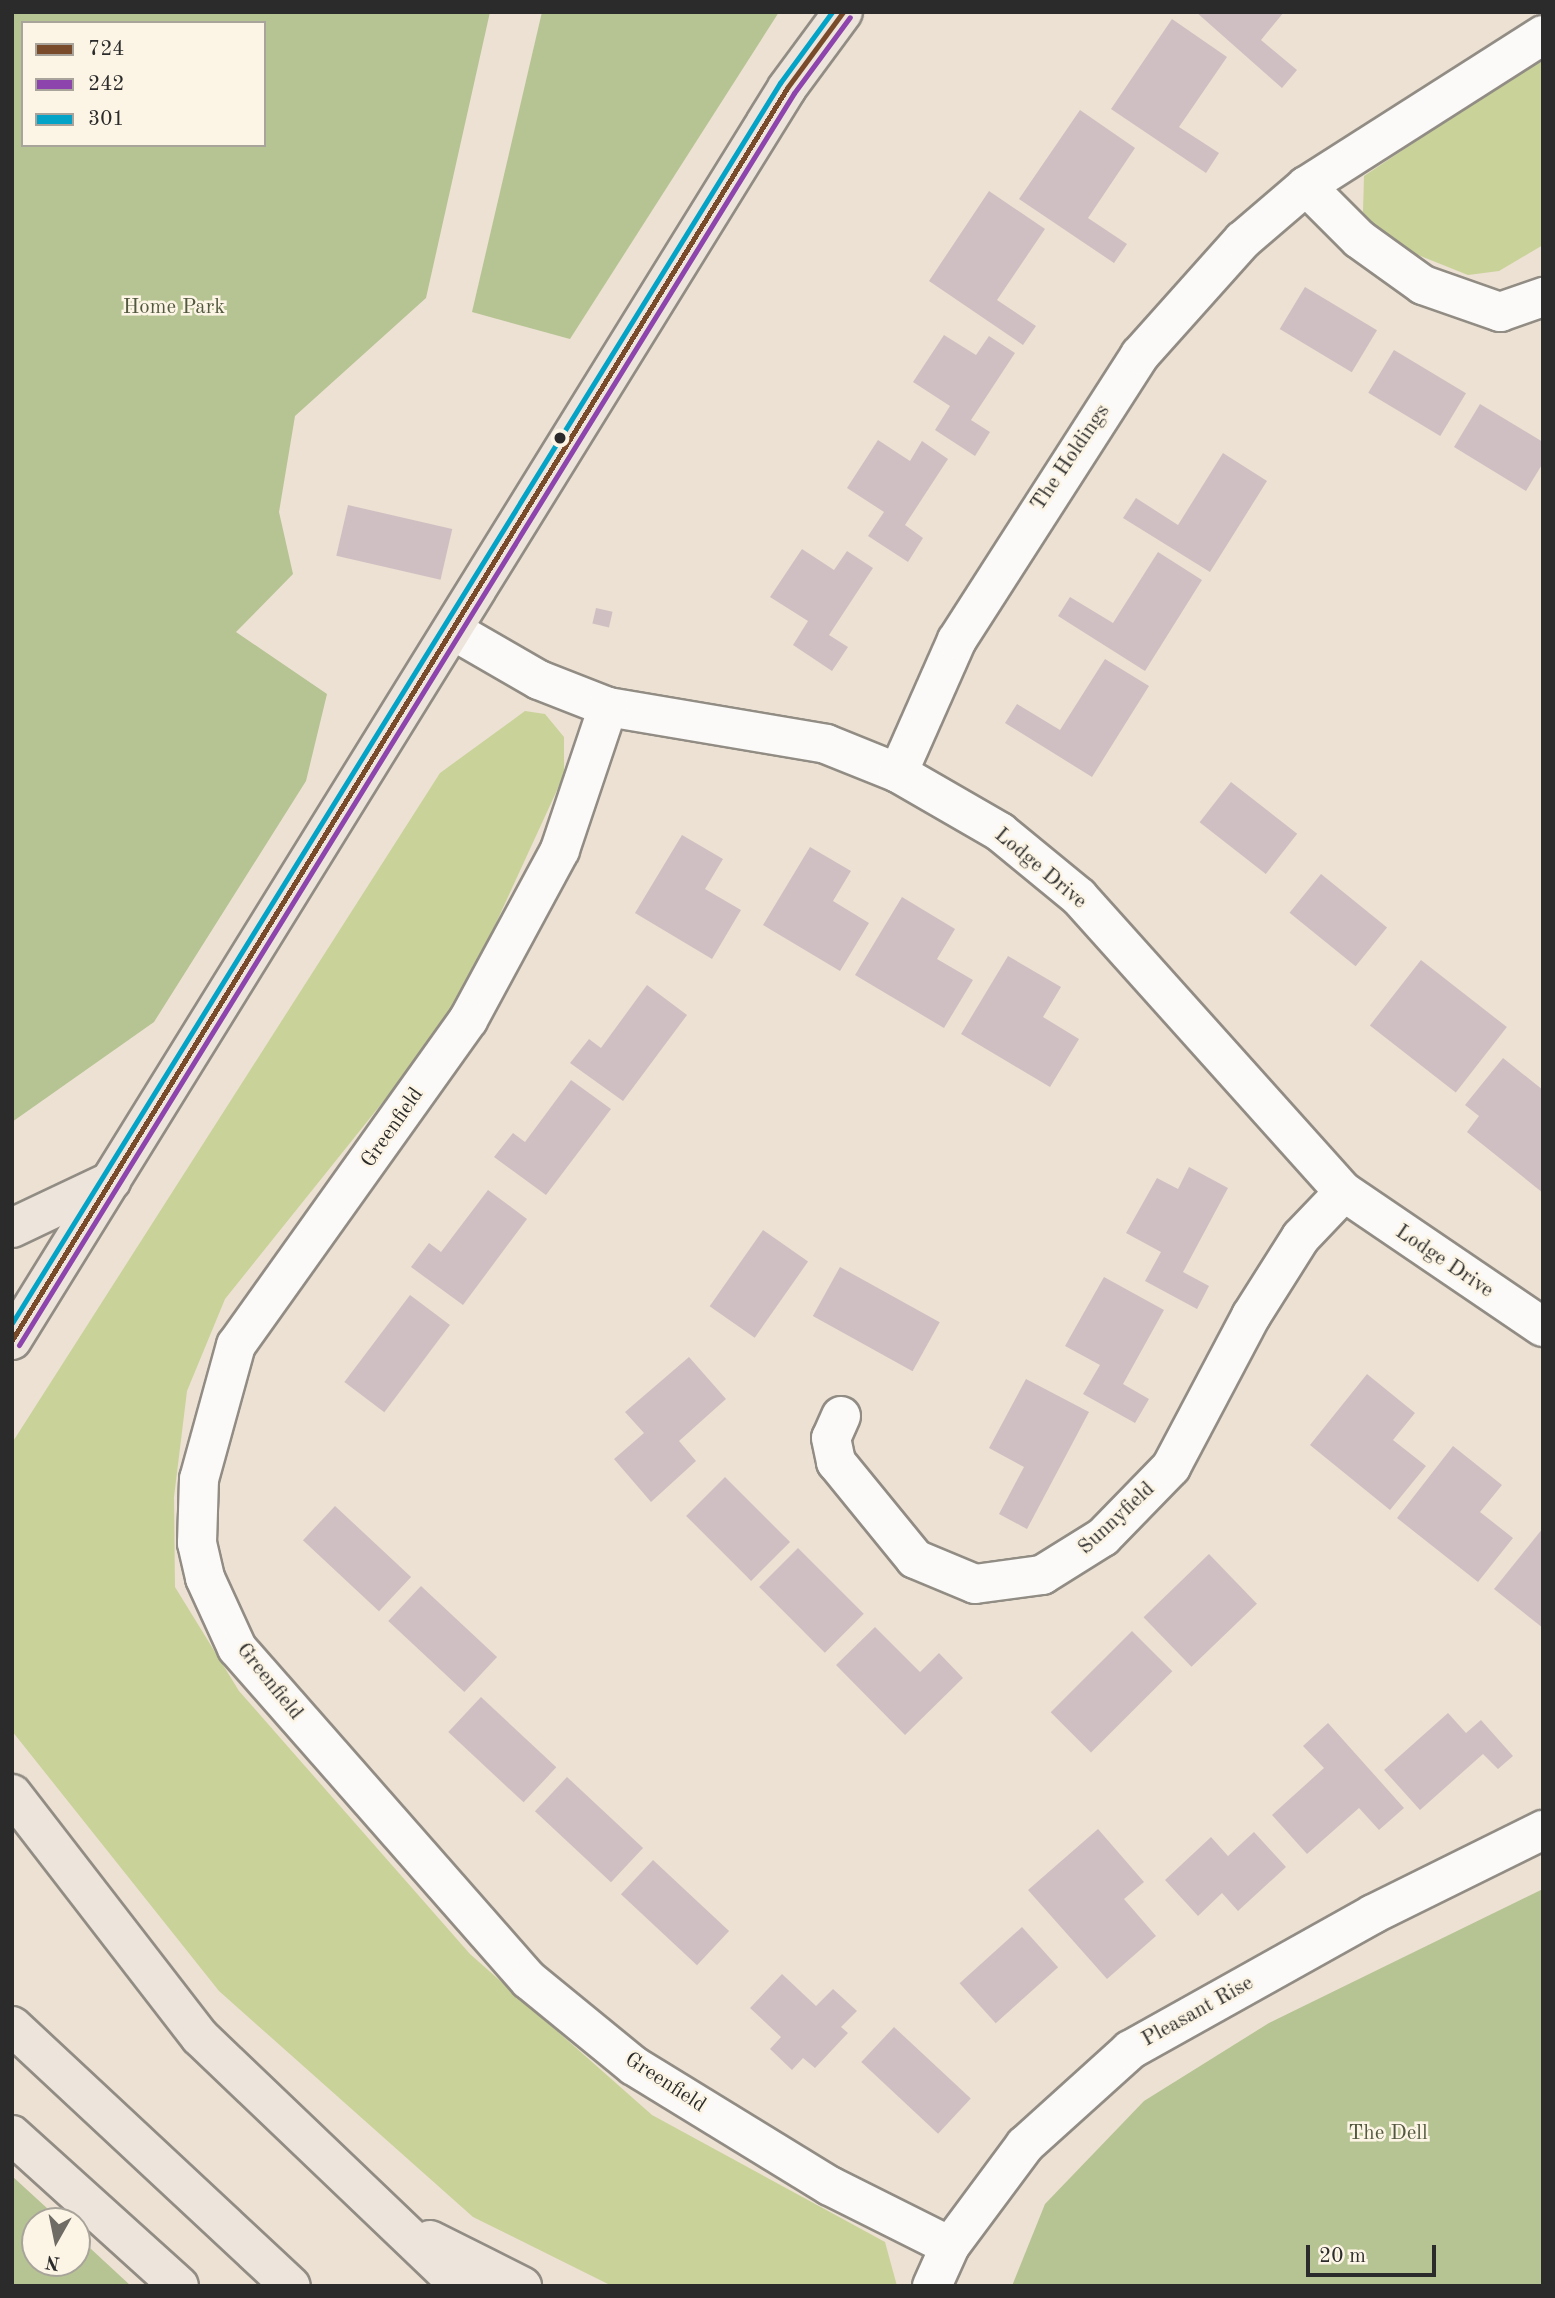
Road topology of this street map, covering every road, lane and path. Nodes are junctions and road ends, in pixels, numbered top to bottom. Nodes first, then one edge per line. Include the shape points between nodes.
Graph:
1 (843, 12) edge
2 (1543, 35) edge
3 (1306, 186) junction
4 (1543, 297) edge
5 (454, 631) junction
6 (608, 707) junction
7 (898, 773) junction
8 (111, 1181) junction
9 (1344, 1192) junction
10 (12, 1228) edge
11 (1543, 1327) edge
12 (12, 1340) edge
13 (841, 1416) dead end
14 (12, 1794) edge
15 (1543, 1830) edge
16 (12, 2026) edge
17 (12, 2134) edge
18 (393, 2223) junction
19 (950, 2246) junction
20 (179, 2286) edge
21 (291, 2286) edge
22 (461, 2286) edge
23 (522, 2286) edge
24 (932, 2286) edge

1 - 5 main road via 787,88
2 - 3 street, The Holdings
3 - 4 street via 1359,239 1423,285 1500,312 1532,306
3 - 7 street, The Holdings via 1242,240 1140,355 957,640
5 - 6 street, Lodge Drive via 539,680
5 - 8 main road
6 - 7 street, Lodge Drive via 826,744
6 - 19 street, Greenfield via 560,850 468,1020 236,1345 199,1479 197,1543 205,1578 237,1648 529,1980 634,2066 830,2186
7 - 9 street, Lodge Drive via 1000,832 1079,897
8 - 10 main road
8 - 12 main road
9 - 11 street, Lodge Drive
9 - 13 street, Sunnyfield via 1301,1237 1258,1305 1171,1467 1103,1537 1042,1574 975,1584 915,1559 836,1462 831,1438
14 - 18 main road via 200,2036
15 - 19 street, Pleasant Rise via 1373,1914 1130,2050 1025,2145
16 - 21 main road
17 - 20 main road
18 - 22 main road
18 - 23 main road
19 - 24 street, Pleasant Rise

